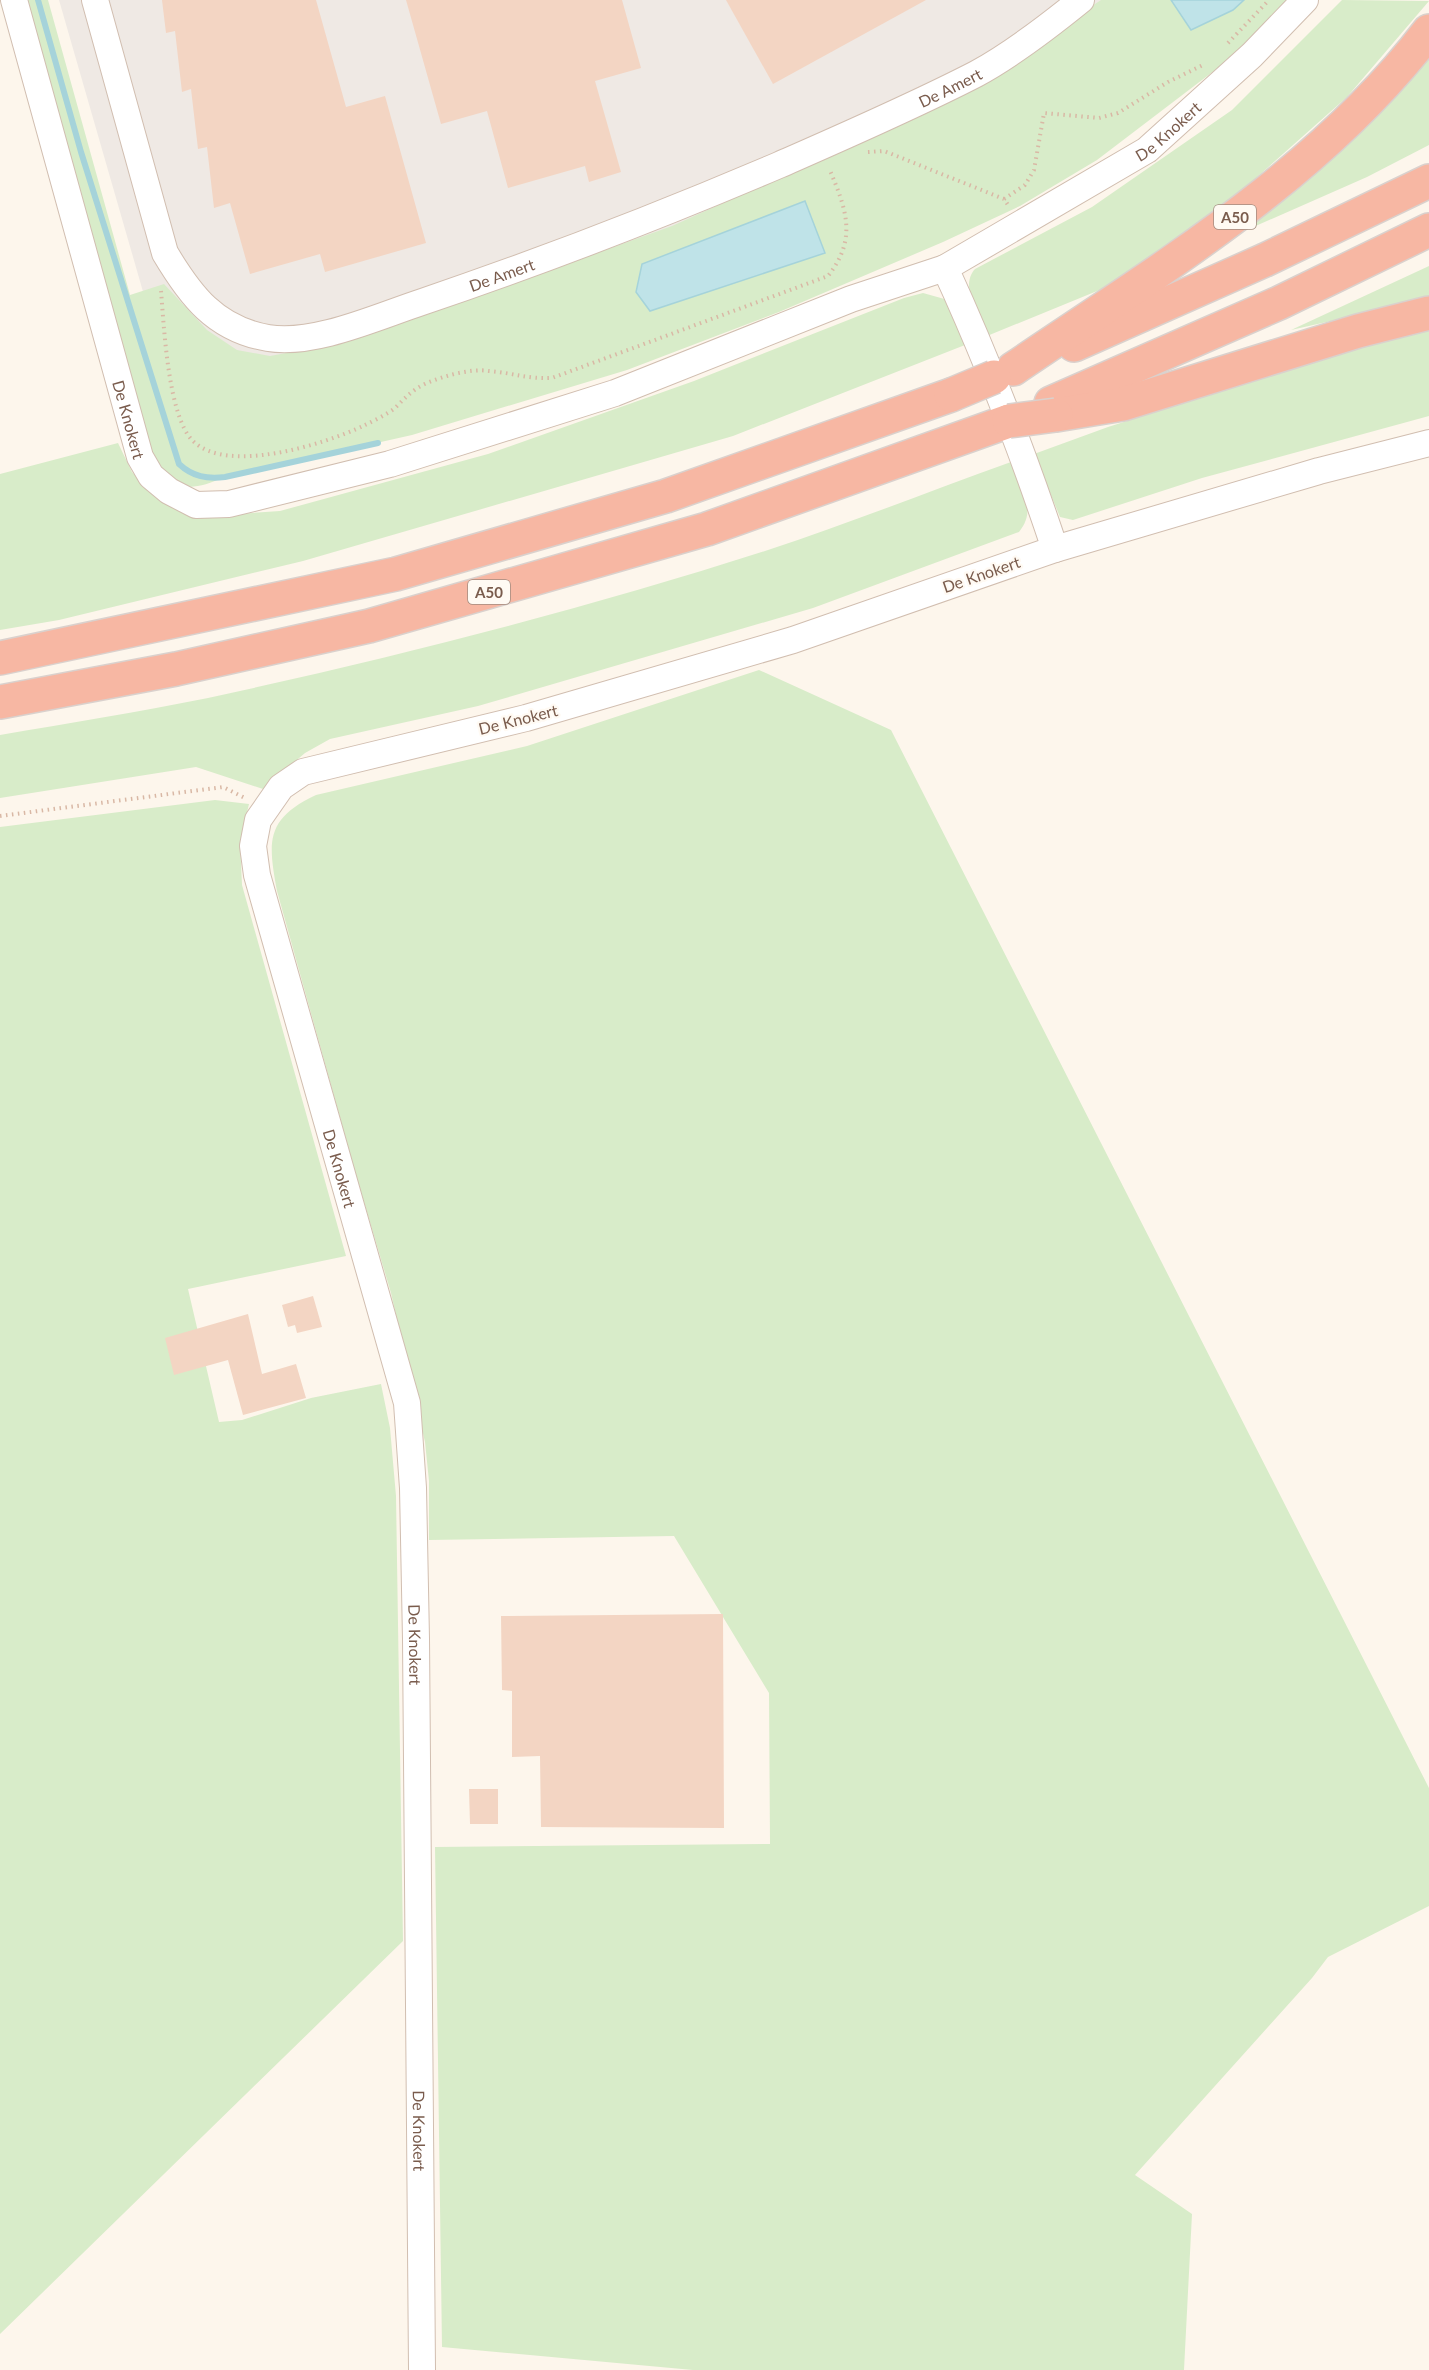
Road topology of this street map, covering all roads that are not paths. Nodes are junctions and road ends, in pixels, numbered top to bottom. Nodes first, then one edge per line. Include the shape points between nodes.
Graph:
1 (14, 0) edge
2 (95, 0) edge
3 (1082, 0) edge
4 (1305, 0) edge
5 (1429, 32) edge
6 (1429, 181) edge
7 (1429, 230) edge
8 (945, 268) junction
9 (1429, 313) edge
10 (1003, 373) junction
11 (1054, 409) junction
12 (1429, 443) edge
13 (1055, 549) junction
14 (0, 658) edge
15 (0, 702) edge
16 (422, 2370) edge

1 - 8 street, De Knokert via 140,457 151,476 196,505 229,504 472,439 615,393 851,298
2 - 3 street, De Amert via 165,253 206,310 237,328 268,338 300,339 516,270 682,207 857,131 978,72
4 - 8 street, De Knokert via 1252,55 1147,150
5 - 10 highway, A50 via 1344,124 1285,178 1191,249
6 - 10 highway, A50 via 1133,321
7 - 11 highway, A50
8 - 13 street via 1026,461
9 - 11 highway, A50 via 1123,404
10 - 14 highway, A50, bridge via 666,496 396,574
11 - 15 highway, A50, bridge via 1009,421 707,529 369,626 176,669
12 - 13 street, De Knokert via 1319,471
13 - 16 street, De Knokert via 782,644 526,718 314,768 281,787 258,820 253,846 256,874 407,1403 416,1628

